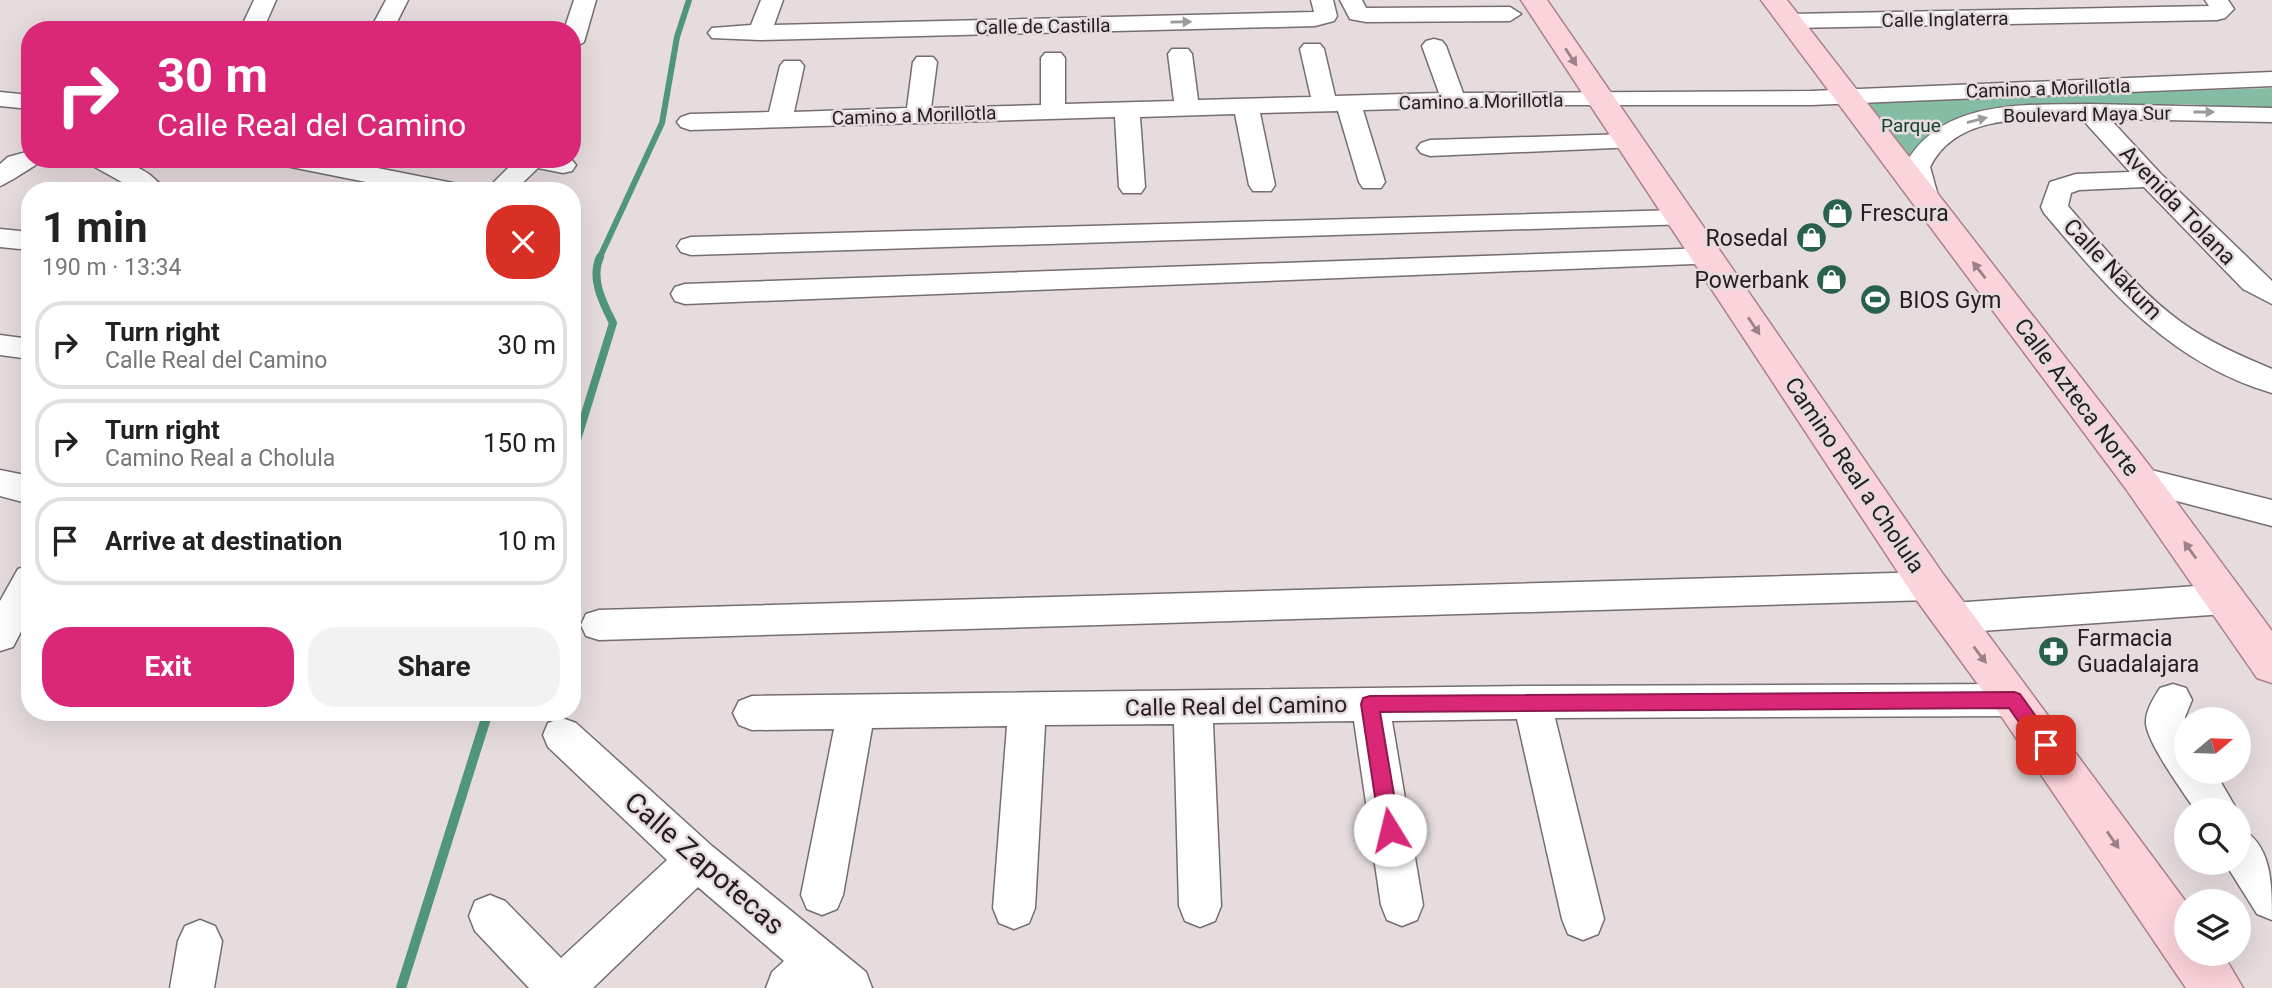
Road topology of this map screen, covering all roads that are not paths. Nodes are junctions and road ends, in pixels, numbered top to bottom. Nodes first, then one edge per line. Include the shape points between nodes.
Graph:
1 (265, 0) edge
2 (397, 0) edge
3 (585, 0) edge
4 (772, 0) edge
5 (1000, 0) edge
6 (1108, 0) edge
7 (1351, 0) edge
8 (1889, 0) edge
9 (2216, 0) edge
10 (1460, 7) edge
11 (1522, 7) edge
12 (2095, 7) edge
13 (1324, 8) edge
14 (1782, 10) edge
15 (1904, 20) junction
16 (255, 21) edge
17 (386, 21) edge
18 (578, 21) edge
19 (1113, 24) junction
20 (1002, 27) junction
21 (720, 33) dead end
22 (760, 33) junction
23 (1434, 46) dead end
24 (1312, 50) dead end
25 (1180, 54) dead end
26 (1053, 58) dead end
27 (925, 62) dead end
28 (792, 66) dead end
29 (2272, 79) edge
30 (1847, 97) junction
31 (0, 99) edge
32 (1454, 100) junction
33 (21, 101) edge
34 (1600, 101) junction
35 (1336, 104) junction
36 (1246, 106) junction
37 (1187, 108) junction
38 (1127, 109) junction
39 (1053, 111) junction
40 (2089, 111) junction
41 (918, 115) junction
42 (2272, 115) edge
43 (780, 119) junction
44 (690, 122) dead end
45 (1627, 142) junction
46 (1430, 148) dead end
47 (21, 162) edge
48 (115, 168) edge
49 (369, 168) edge
50 (378, 168) edge
51 (523, 168) edge
52 (0, 178) edge
53 (2151, 179) junction
54 (144, 182) edge
55 (351, 182) edge
56 (423, 182) edge
57 (508, 182) edge
58 (1372, 183) dead end
59 (1262, 185) dead end
60 (1132, 187) dead end
61 (1927, 203) junction
62 (1679, 218) junction
63 (0, 238) edge
64 (21, 240) edge
65 (691, 246) dead end
66 (1708, 257) junction
67 (685, 294) dead end
68 (2272, 294) edge
69 (0, 345) edge
70 (21, 348) edge
71 (2272, 382) edge
72 (2138, 479) junction
73 (0, 483) edge
74 (21, 486) edge
75 (2272, 513) edge
76 (1929, 586) junction
77 (21, 596) edge
78 (2225, 599) junction
79 (1953, 618) junction
80 (599, 625) dead end
81 (0, 636) edge
82 (2272, 665) edge
83 (2014, 700) junction
84 (2173, 700) dead end
85 (1532, 702) junction
86 (1370, 704) junction
87 (1192, 707) junction
88 (1027, 709) junction
89 (856, 711) junction
90 (752, 713) dead end
91 (562, 734) dead end
92 (2174, 741) edge
93 (697, 860) junction
94 (2251, 866) edge
95 (822, 895) dead end
96 (2272, 899) edge
97 (1402, 905) dead end
98 (1200, 906) dead end
99 (1014, 908) dead end
100 (490, 916) dead end
101 (1583, 919) dead end
102 (2174, 927) edge
103 (200, 941) dead end
104 (2201, 966) edge
105 (802, 974) edge
106 (192, 988) edge
107 (560, 988) edge
108 (850, 988) edge
109 (2217, 988) edge

1 - 16 street
2 - 17 street
3 - 18 street
4 - 22 street
5 - 20 street
6 - 19 street
7 - 10 street via 1358,14 1366,15
8 - 15 street
9 - 12 street, Calle Inglaterra via 2223,9 2217,13
10 - 11 street
11 -> 34 main road, Camino Real a Cholula
12 - 15 street, Calle Inglaterra
19 -> 13 street, Calle de Castilla via 1315,19
14 - 15 street, Calle Inglaterra
14 - 30 main road, Calle Azteca Norte
19 - 20 street, Calle de Castilla
20 - 22 street, Calle de Castilla via 896,20
21 - 22 street, Calle de Castilla
23 - 32 street
24 - 35 street
25 - 37 street
26 - 39 street
27 - 41 street
28 - 43 street
29 - 30 street, Camino a Morillotla
30 - 34 street, Camino a Morillotla
30 - 61 main road, Calle Azteca Norte
31 - 33 street
32 - 34 street, Camino a Morillotla
32 - 35 street, Camino a Morillotla
34 - 45 main road, Camino Real a Cholula
35 - 36 street, Camino a Morillotla
35 - 58 street
36 - 37 street, Camino a Morillotla
36 - 59 street
37 - 38 street, Camino a Morillotla
38 - 39 street, Camino a Morillotla
38 - 60 street
39 - 41 street, Camino a Morillotla
40 -> 42 street, Boulevard Maya Sur
40 - 53 street, Avenida Tolana
61 -> 40 street, Boulevard Maya Sur via 1917,167 1952,128 1997,116
41 - 43 street, Camino a Morillotla
43 - 44 street, Camino a Morillotla
45 - 46 street
45 - 62 main road, Camino Real a Cholula
47 - 52 street
48 - 54 street
49 - 55 street
50 - 56 street
51 - 57 street
53 - 68 street, Avenida Tolana via 2253,282
53 - 71 street, Calle Nakum via 2076,182 2059,188 2054,206 2160,321 2229,363
72 -> 61 main road, Calle Azteca Norte
62 - 65 street
62 - 66 main road, Camino Real a Cholula
63 - 64 street
66 - 67 street
66 -> 76 main road, Camino Real a Cholula
69 - 70 street
72 - 75 street
78 -> 72 main road, Calle Azteca Norte
73 - 74 street
76 - 79 main road, Camino Real a Cholula
76 - 80 street
77 - 81 street
78 - 79 street
78 - 82 main road, Calle Azteca Norte
79 -> 83 main road, Camino Real a Cholula
83 - 85 street, Calle Real del Camino
83 -> 102 main road, Camino Real a Cholula
84 - 92 street via 2164,713
85 - 86 street, Calle Real del Camino
85 - 101 street
86 - 87 street, Calle Real del Camino
86 - 97 street
87 - 88 street, Calle Real del Camino
87 - 98 street
88 - 89 street, Calle Real del Camino
88 - 99 street
89 - 90 street, Calle Real del Camino
89 - 95 street
91 - 93 street, Calle Zapotecas
93 - 105 street, Calle Zapotecas
93 - 107 street
94 - 96 street
100 - 107 street
103 - 106 street
104 - 109 main road
105 - 108 street, Calle Zapotecas

